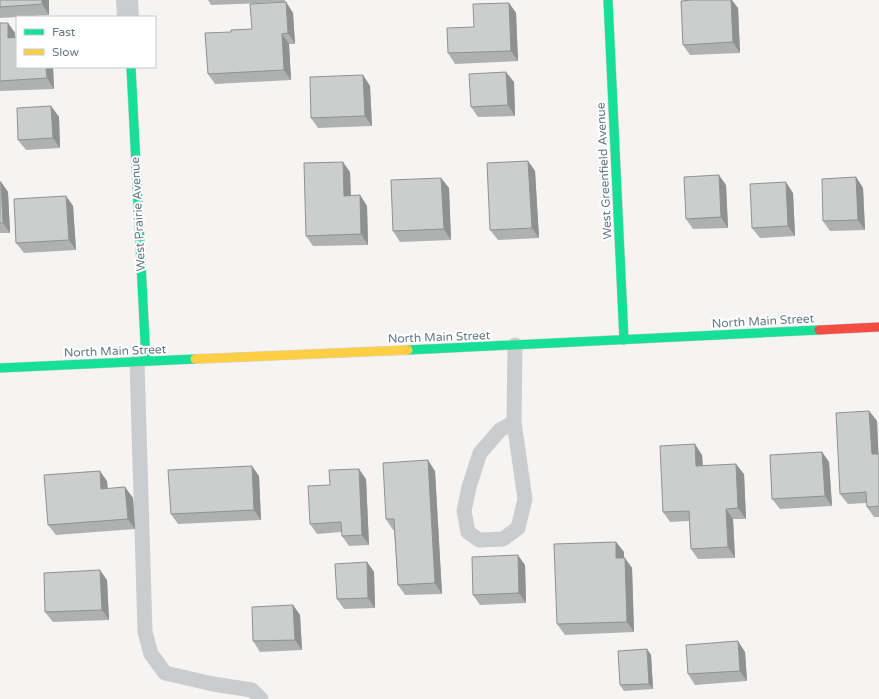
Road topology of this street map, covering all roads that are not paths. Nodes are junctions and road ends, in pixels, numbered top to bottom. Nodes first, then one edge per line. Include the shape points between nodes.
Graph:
1 (127, 0) edge
2 (608, 0) edge
3 (128, 16) edge
4 (131, 68) edge
5 (879, 327) edge
6 (624, 340) junction
7 (515, 345) junction
8 (141, 361) junction
9 (0, 368) edge
10 (514, 422) junction
11 (261, 699) edge

1 - 3 street
2 - 6 street, West Greenfield Avenue
4 - 8 street, West Prairie Avenue
5 - 6 street, North Main Street
6 - 7 street, North Main Street
7 - 8 street, North Main Street
7 - 10 lane
8 - 9 street, North Main Street
8 - 11 lane via 145,632 151,654 165,673 252,690
10 - 10 lane via 525,499 518,528 503,539 479,540 468,532 464,511 468,487 480,453 500,430

